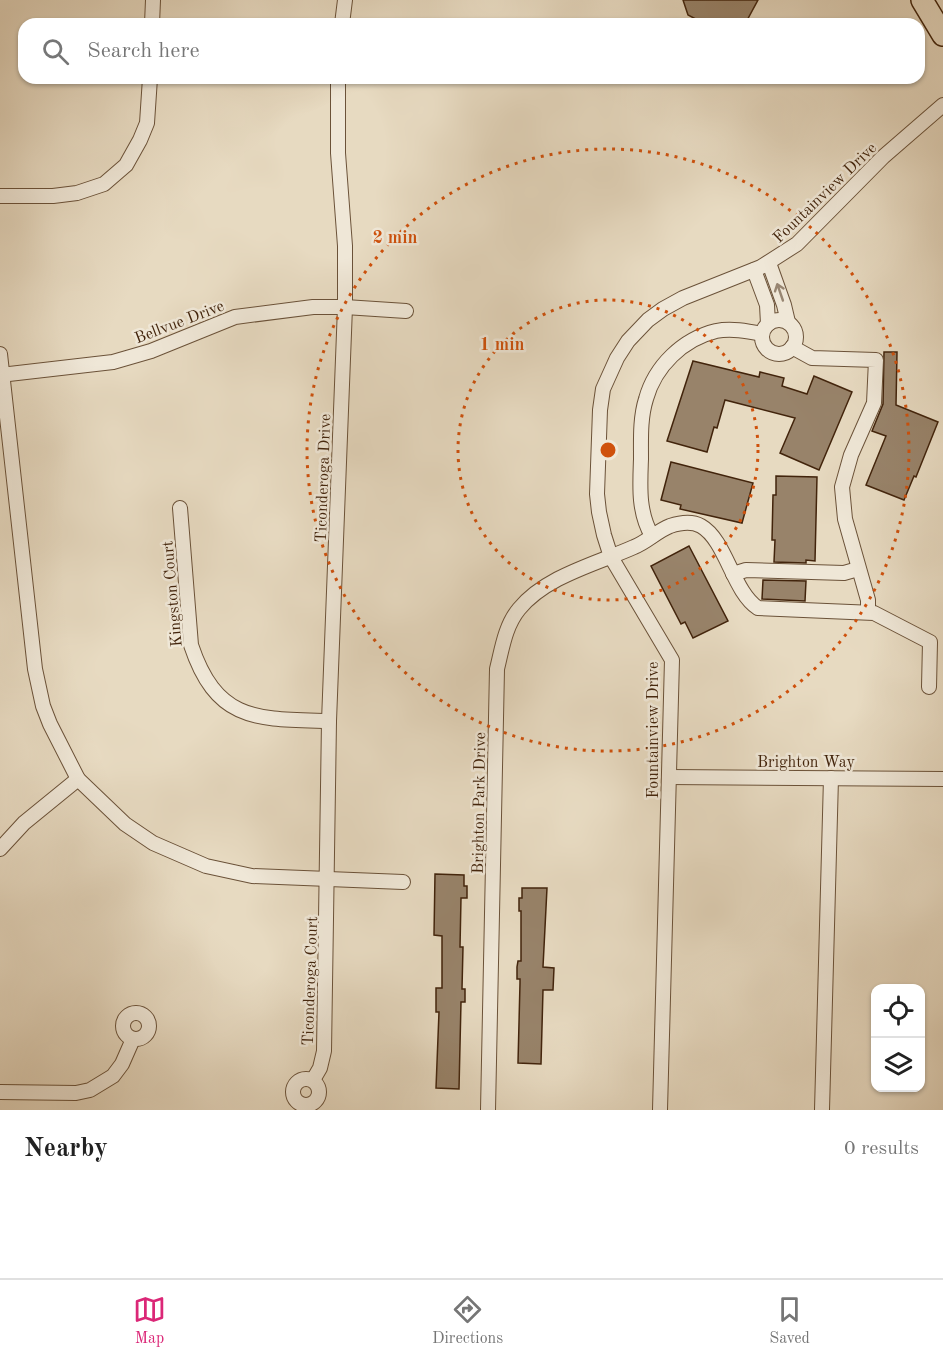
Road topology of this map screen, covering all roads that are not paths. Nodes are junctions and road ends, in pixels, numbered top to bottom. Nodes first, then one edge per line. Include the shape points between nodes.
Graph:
1 (153, 0) edge
2 (345, 0) edge
3 (922, 0) edge
4 (152, 18) edge
5 (343, 18) edge
6 (943, 36) edge
7 (150, 84) edge
8 (338, 84) edge
9 (943, 105) edge
10 (0, 196) edge
11 (769, 263) junction
12 (754, 270) junction
13 (345, 307) junction
14 (406, 311) dead end
15 (788, 322) junction
16 (765, 329) junction
17 (792, 347) junction
18 (0, 354) edge
19 (1, 375) edge
20 (180, 508) dead end
21 (652, 536) junction
22 (611, 557) junction
23 (858, 569) junction
24 (733, 574) junction
25 (868, 612) junction
26 (929, 687) dead end
27 (329, 721) junction
28 (669, 777) junction
29 (831, 778) junction
30 (78, 779) junction
31 (943, 779) edge
32 (0, 849) edge
33 (328, 880) junction
34 (403, 882) dead end
35 (133, 1039) dead end
36 (313, 1080) dead end
37 (0, 1092) edge
38 (488, 1110) edge
39 (660, 1110) edge
40 (822, 1110) edge

1 - 4 street
2 - 5 street
3 - 6 main road
7 - 10 street via 147,123 140,140 126,165 105,184 53,196
8 - 13 street, Ticonderoga Drive
9 - 11 street, Fountainview Drive via 876,164 797,244
11 - 12 street, Fountainview Drive
15 -> 11 street
12 - 16 street via 767,305
12 - 22 street, Fountainview Drive via 663,309 636,331 617,358 603,389 598,444 599,512
13 - 14 street, Bellvue Drive
13 - 19 street, Bellvue Drive via 235,317 113,362
13 - 27 street, Ticonderoga Drive
15 - 16 street via 780,320
15 - 17 street via 795,332
16 - 17 street via 764,345 770,351 782,353
16 - 21 street via 703,335 676,351 655,376 643,411 640,483 642,515
17 - 23 street via 812,358 876,360 874,403 842,487 844,519
18 - 19 street
19 - 30 street via 34,669 50,724
20 - 27 street, Kingston Court via 191,645 208,685 230,705 259,717
21 - 22 street, Brighton Park Drive
21 - 24 street, Brighton Park Drive via 670,526 700,526 709,533
22 - 28 street, Fountainview Drive via 672,660
22 - 38 street, Brighton Park Drive via 537,591 518,610 506,631 497,669
23 - 24 street via 844,573 746,570
23 - 25 street
24 - 25 street via 758,608
25 - 26 street via 930,642
27 - 33 street, Ticonderoga Drive
28 - 29 street, Brighton Way
28 - 39 street, Fountainview Drive
29 - 31 street, Brighton Way
29 - 40 street
30 - 32 street via 24,822
30 - 33 street via 125,824 186,859 252,876
33 - 34 street
33 - 36 street, Ticonderoga Court via 324,1051
35 - 37 street via 113,1076 90,1090

